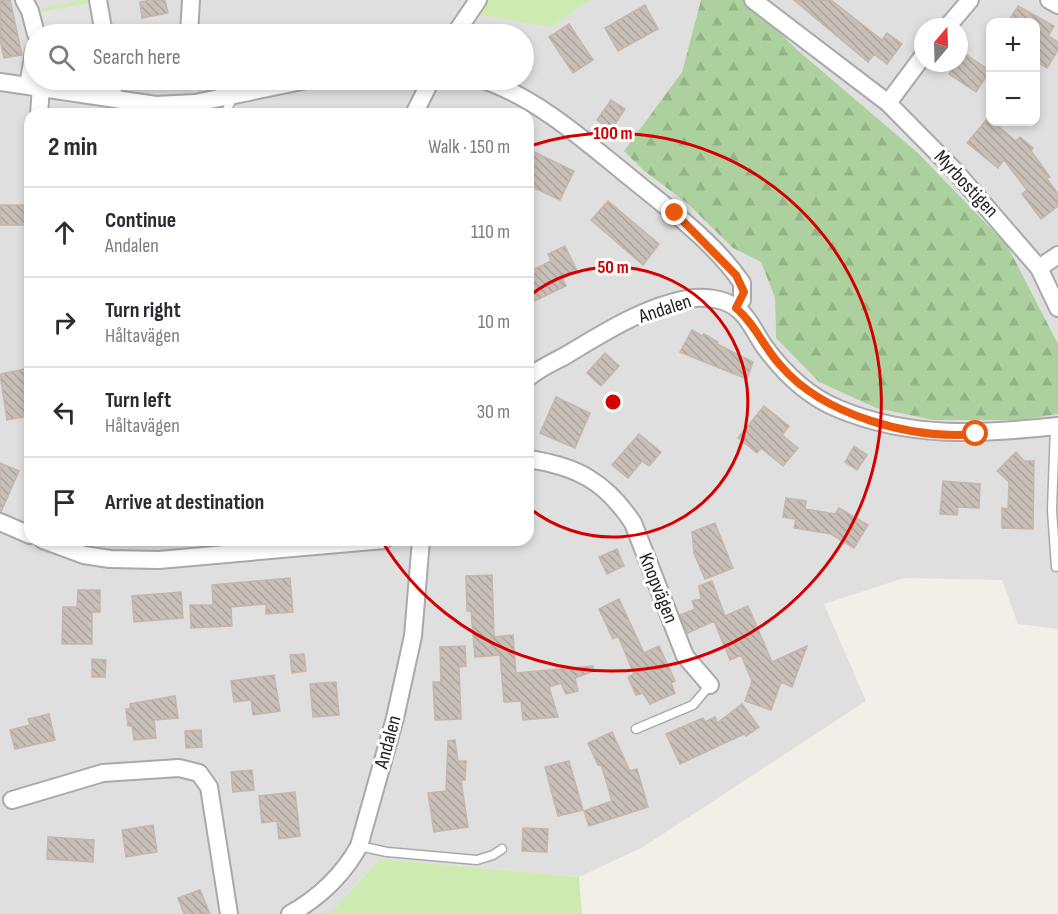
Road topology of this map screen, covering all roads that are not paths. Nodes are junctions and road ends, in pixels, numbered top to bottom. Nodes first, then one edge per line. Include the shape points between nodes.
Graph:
1 (24, 0) edge
2 (98, 0) edge
3 (191, 0) edge
4 (478, 0) edge
5 (753, 0) edge
6 (970, 0) edge
7 (1049, 0) edge
8 (1058, 5) edge
9 (955, 18) edge
10 (33, 24) edge
11 (102, 24) edge
12 (190, 24) edge
13 (462, 24) edge
14 (914, 68) edge
15 (0, 82) edge
16 (24, 86) edge
17 (35, 90) edge
18 (55, 90) edge
19 (113, 90) edge
20 (229, 90) edge
21 (255, 90) edge
22 (426, 90) edge
23 (509, 90) edge
24 (234, 94) junction
25 (112, 98) junction
26 (888, 103) junction
27 (38, 108) edge
28 (228, 108) edge
29 (417, 108) edge
30 (1058, 255) edge
31 (1038, 268) junction
32 (736, 308) junction
33 (1058, 308) edge
34 (534, 374) edge
35 (1057, 426) edge
36 (534, 460) edge
37 (0, 522) edge
38 (24, 529) edge
39 (59, 546) edge
40 (281, 546) edge
41 (420, 546) edge
42 (1056, 567) dead end
43 (710, 685) joint
44 (636, 729) dead end
45 (12, 800) dead end
46 (359, 846) junction
47 (502, 849) dead end
48 (230, 914) edge
49 (290, 914) edge

1 - 10 street
2 - 11 street
3 - 12 street
4 - 13 street
5 - 26 street, Myrbostigen
6 - 9 street
7 - 8 street
14 - 26 street
15 - 16 street
17 - 27 street
18 - 25 street
19 - 25 street
20 - 24 street
21 - 24 street
22 - 29 street
23 - 32 street via 548,113 680,217 742,283 742,300
24 - 25 street via 195,103 156,105
24 - 28 lane
26 - 31 street, Myrbostigen via 1011,232
30 - 31 street
31 - 33 street, Myrbostigen
32 - 34 street, Andalen via 706,298 655,309
32 - 35 street via 748,318 782,368 812,395 840,410 924,432 968,434
35 - 42 lane via 1052,510
36 - 43 street, Knopvägen via 573,469 598,483 621,506 633,523 685,656
37 - 38 street
39 - 40 street via 110,560 159,560
41 - 46 street, Andalen via 413,636
43 - 44 lane, Knopvägen via 693,705
45 - 48 street via 103,773 179,768 199,773 209,787
46 - 47 lane via 477,860
46 - 49 street, Andalen via 324,891

